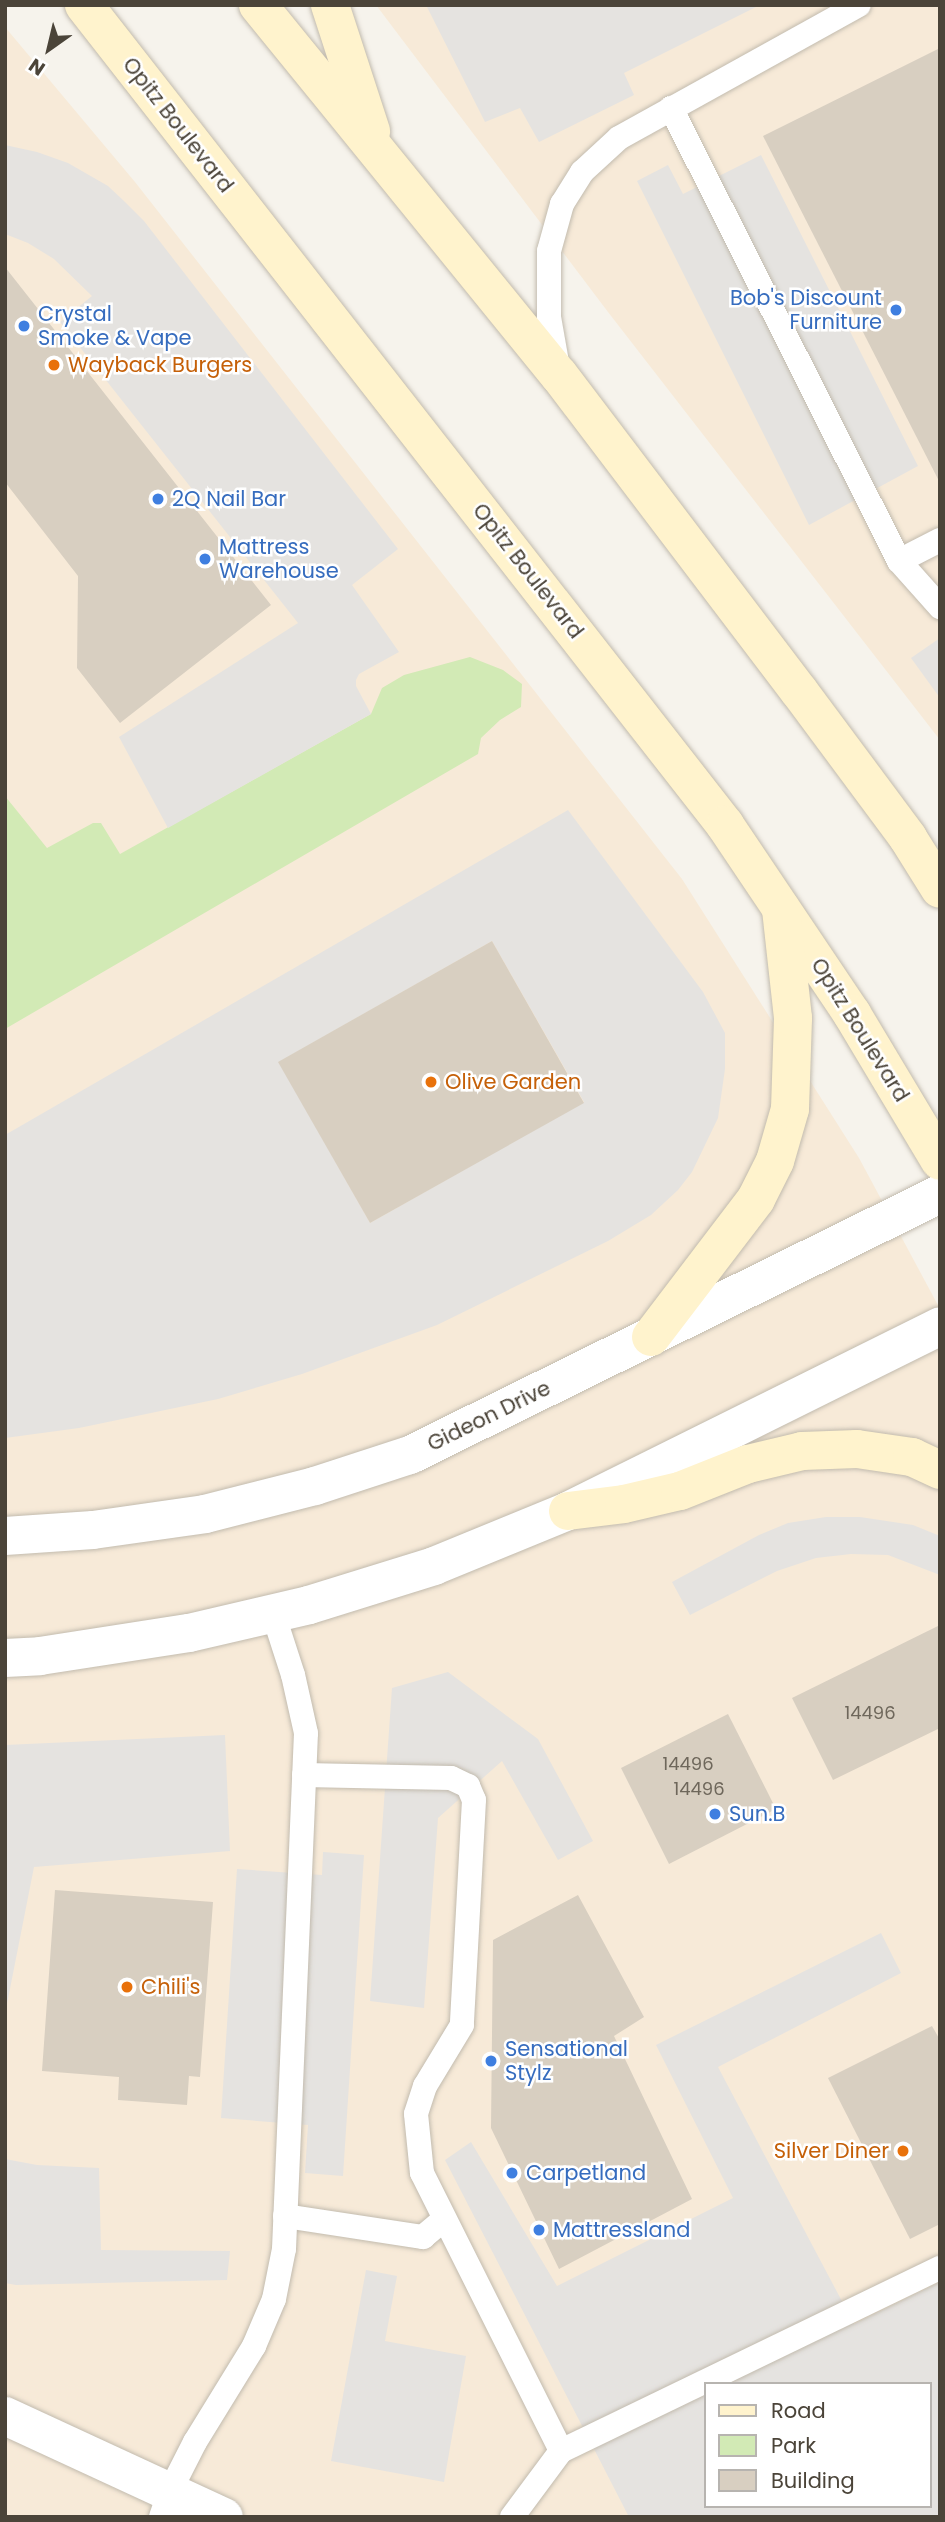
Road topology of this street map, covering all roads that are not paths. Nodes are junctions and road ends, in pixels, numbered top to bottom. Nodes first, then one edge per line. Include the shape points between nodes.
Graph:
1 (84, 5) edge
2 (258, 5) edge
3 (330, 5) edge
4 (859, 5) edge
5 (671, 108) junction
6 (378, 153) junction
7 (559, 375) junction
8 (940, 540) edge
9 (899, 561) junction
10 (940, 607) edge
11 (873, 791) junction
12 (940, 840) edge
13 (940, 889) edge
14 (780, 904) junction
15 (940, 1161) edge
16 (940, 1194) edge
17 (940, 1326) edge
18 (651, 1337) junction
19 (940, 1470) edge
20 (568, 1511) junction
21 (5, 1536) edge
22 (273, 1613) junction
23 (5, 1658) edge
24 (304, 1775) junction
25 (285, 2216) junction
26 (443, 2220) junction
27 (940, 2268) edge
28 (5, 2416) edge
29 (561, 2451) junction
30 (165, 2504) edge
31 (224, 2517) edge
32 (512, 2517) edge

1 - 14 main road, Opitz Boulevard via 641,715
2 - 6 main road
3 - 6 main road
4 - 5 lane
5 - 7 lane via 604,149 582,172 562,204 549,251 547,294
5 - 9 lane
6 - 7 main road
7 - 11 main road
8 - 9 lane
9 - 10 lane
11 - 12 main road
11 - 13 main road
14 - 15 main road, Opitz Boulevard
14 - 18 main road via 793,1018 790,1109 775,1161 756,1199
16 - 18 street, Gideon Drive
17 - 20 street
18 - 21 street, Gideon Drive via 410,1455 315,1486 205,1514 93,1530
19 - 20 main road via 912,1457 857,1449 802,1451 748,1464 681,1491
20 - 22 street via 435,1566
22 - 23 street via 189,1633
22 - 24 lane via 306,1733
24 - 25 lane
24 - 26 lane via 451,1779 468,1786 474,1800 462,2025 425,2086 416,2114 422,2173
25 - 26 lane via 423,2237
25 - 30 lane via 274,2299 254,2346 215,2406
26 - 29 lane
27 - 29 lane
28 - 30 street
29 - 32 lane
30 - 31 street

